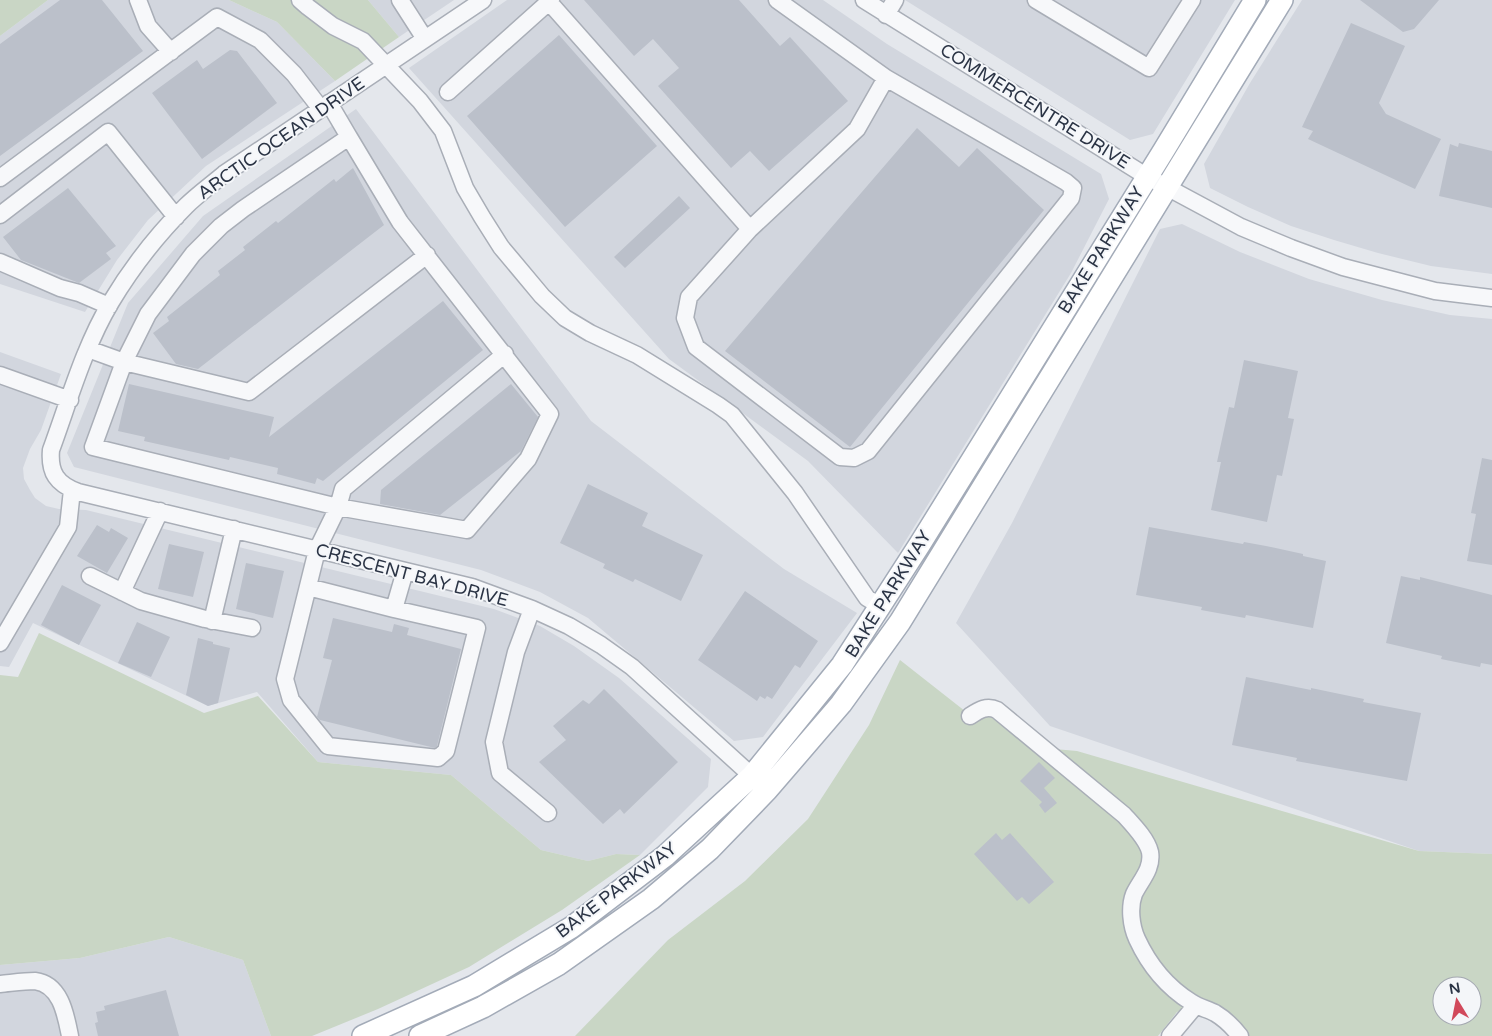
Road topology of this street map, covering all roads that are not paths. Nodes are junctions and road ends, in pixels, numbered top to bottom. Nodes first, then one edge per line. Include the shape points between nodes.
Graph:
1 (138, 0) edge
2 (300, 0) edge
3 (483, 0) edge
4 (777, 0) edge
5 (895, 0) edge
6 (1036, 0) edge
7 (1192, 0) edge
8 (1255, 0) edge
9 (1282, 0) edge
10 (550, 1) edge
11 (867, 1) edge
12 (405, 2) edge
13 (886, 15) junction
14 (425, 39) junction
15 (171, 52) junction
16 (386, 65) junction
17 (886, 78) junction
18 (448, 92) dead end
19 (325, 106) junction
20 (92, 110) junction
21 (108, 132) junction
22 (349, 137) junction
23 (1146, 176) junction
24 (0, 178) edge
25 (1167, 188) junction
26 (0, 215) edge
27 (176, 217) junction
28 (750, 229) junction
29 (426, 255) junction
30 (0, 262) edge
31 (1492, 298) edge
32 (109, 306) junction
33 (88, 349) junction
34 (504, 354) junction
35 (124, 362) junction
36 (0, 375) edge
37 (70, 400) junction
38 (75, 491) junction
39 (338, 506) junction
40 (160, 511) junction
41 (234, 529) junction
42 (316, 550) junction
43 (405, 571) junction
44 (90, 576) dead end
45 (308, 587) junction
46 (122, 592) junction
47 (880, 606) junction
48 (394, 609) junction
49 (532, 609) junction
50 (212, 621) junction
51 (252, 628) dead end
52 (0, 642) edge
53 (970, 716) dead end
54 (752, 776) junction
55 (548, 814) dead end
56 (627, 915) junction
57 (0, 984) edge
58 (1196, 1005) junction
59 (70, 1036) edge
60 (363, 1036) edge
61 (420, 1036) edge
62 (1170, 1036) edge
63 (1240, 1036) edge

1 - 15 street via 148,26
2 - 16 street via 333,26 363,41
3 - 14 street, ARCTIC OCEAN DRIVE
4 - 17 street
5 - 13 street
6 - 7 street via 1149,68
8 - 23 main road, BAKE PARKWAY
9 - 25 main road, BAKE PARKWAY
10 - 18 street
10 - 28 street
11 - 13 street, COMMERCENTRE DRIVE
12 - 14 street
13 - 23 street, COMMERCENTRE DRIVE
14 - 16 street, ARCTIC OCEAN DRIVE
15 - 19 street via 217,18 260,40
15 - 20 street
16 - 19 street, ARCTIC OCEAN DRIVE
16 - 47 street via 443,131 465,188 482,217 501,247 542,296 565,318 637,355 732,415 795,493 867,598
17 - 28 street via 857,129
17 - 28 street via 1073,188 1071,198 868,450 854,458 840,457 696,347 685,318 689,296
19 - 22 street
19 - 27 street, ARCTIC OCEAN DRIVE via 224,174
20 - 21 street
20 - 24 street
21 - 26 street
21 - 27 street
22 - 29 street via 400,222
22 - 35 street via 243,209 193,254 148,314
23 - 25 street, COMMERCENTRE DRIVE
23 - 47 main road, BAKE PARKWAY
25 - 31 street, COMMERCENTRE DRIVE via 1241,227 1343,267 1435,291
25 - 56 main road, BAKE PARKWAY via 900,622 842,704 710,849
27 - 32 street, ARCTIC OCEAN DRIVE via 136,264
29 - 34 street
29 - 35 street via 249,392
30 - 32 street
32 - 33 street, ARCTIC OCEAN DRIVE
33 - 35 street
33 - 37 street, ARCTIC OCEAN DRIVE
34 - 39 street via 343,489
34 - 39 street via 550,414 528,459 466,530
35 - 39 street via 94,447
36 - 37 street
37 - 38 street, ARCTIC OCEAN DRIVE via 51,450 50,463 54,475
38 - 40 street, CRESCENT BAY DRIVE
38 - 52 street via 68,527
39 - 42 street
40 - 41 street, CRESCENT BAY DRIVE
40 - 46 street
41 - 42 street, CRESCENT BAY DRIVE
41 - 50 street
42 - 43 street, CRESCENT BAY DRIVE
42 - 45 street
43 - 48 street
43 - 49 street, CRESCENT BAY DRIVE via 472,587
44 - 46 street
45 - 48 street
45 - 48 street via 285,678 291,700 328,746 438,758 446,751 477,628
46 - 50 street via 141,601
47 - 54 main road, BAKE PARKWAY via 842,665
49 - 54 street, CRESCENT BAY DRIVE via 569,626 632,667
49 - 55 street via 516,652 494,742 500,772
50 - 51 street
53 - 58 street via 985,708 998,710 1124,815 1144,840 1150,852 1150,864 1131,906 1136,937 1157,972 1173,989
54 - 56 main road via 753,783 737,806 643,889
54 - 60 main road, BAKE PARKWAY via 665,856 572,927 474,986
56 - 61 main road, BAKE PARKWAY via 558,964 483,1007
57 - 59 street via 36,981 51,988 63,1004
58 - 62 street
58 - 63 street via 1215,1013

